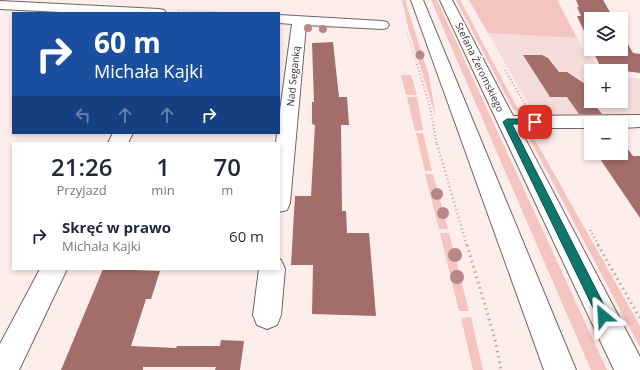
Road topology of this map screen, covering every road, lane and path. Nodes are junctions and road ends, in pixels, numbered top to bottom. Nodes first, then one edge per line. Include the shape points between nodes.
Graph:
1 (418, 0) edge
2 (446, 0) edge
3 (0, 5) edge
4 (139, 12) edge
5 (280, 19) edge
6 (299, 20) junction
7 (382, 25) dead end
8 (405, 26) dead end
9 (640, 121) edge
10 (507, 122) junction
11 (280, 194) edge
12 (53, 270) edge
13 (272, 270) edge
14 (267, 315) dead end
15 (3, 370) edge
16 (502, 370) edge
17 (560, 370) edge
18 (630, 370) edge

1 - 17 main road
2 - 10 main road, Stefana Żeromskiego
3 - 4 main road
5 - 6 main road
6 - 7 main road
6 - 11 main road, Nad Seganką
8 - 16 path via 430,107 438,150
9 - 10 main road
10 - 18 main road, Stefana Żeromskiego
12 - 15 main road
13 - 14 main road

